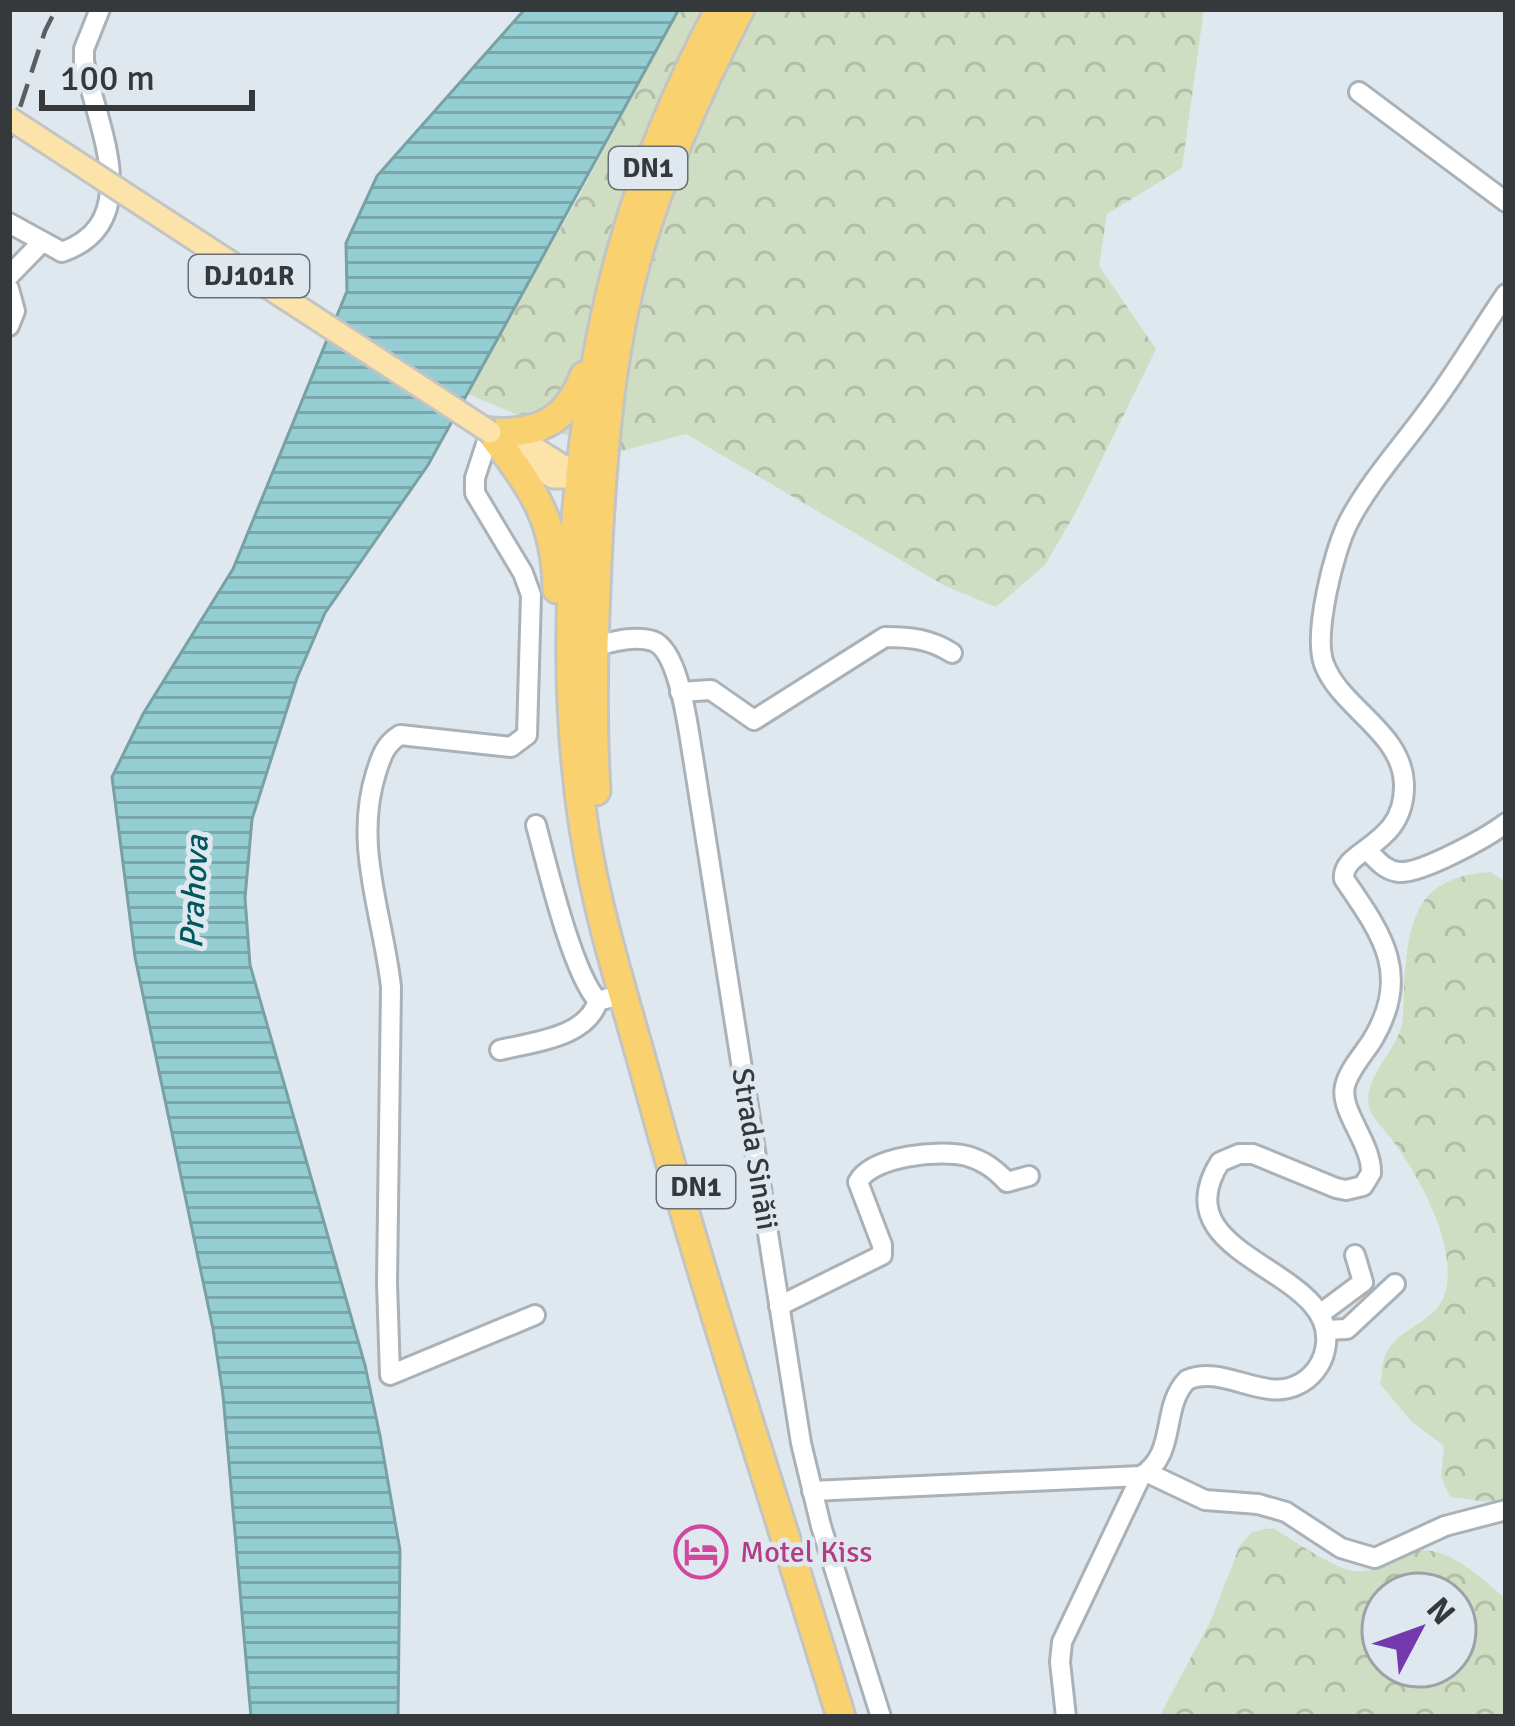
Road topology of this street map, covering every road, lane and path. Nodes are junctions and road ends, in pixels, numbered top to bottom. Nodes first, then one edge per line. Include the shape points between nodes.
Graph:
1 (100, 9) edge
2 (720, 9) edge
3 (740, 9) edge
4 (1359, 92) dead end
5 (9, 118) edge
6 (1506, 202) edge
7 (9, 223) edge
8 (42, 242) junction
9 (9, 276) edge
10 (9, 289) edge
11 (1506, 294) edge
12 (602, 321) junction
13 (9, 326) edge
14 (490, 432) junction
15 (591, 478) junction
16 (595, 646) junction
17 (952, 653) dead end
18 (680, 692) junction
19 (577, 766) junction
20 (1506, 823) edge
21 (536, 824) dead end
22 (1367, 850) junction
23 (611, 997) junction
24 (500, 1050) dead end
25 (1029, 1176) dead end
26 (1355, 1255) dead end
27 (1395, 1284) dead end
28 (779, 1306) junction
29 (535, 1315) dead end
30 (1323, 1322) junction
31 (1144, 1474) junction
32 (812, 1491) junction
33 (1506, 1510) edge
34 (841, 1717) edge
35 (860, 1717) edge
36 (881, 1717) edge
37 (1066, 1717) edge

1 - 8 street via 84,62 111,166 108,205 77,247 62,252
2 - 12 highway, DN1 via 644,177
3 - 15 highway, DN1 via 638,251
4 - 6 street
5 - 14 main road, DJ101R, bridge
7 - 8 street
8 - 9 street
10 - 13 street
11 - 22 street via 1351,517 1336,557 1320,636 1324,664 1391,748 1404,784 1394,826
12 - 14 highway via 565,412 524,433
12 - 15 highway, DN1
14 - 15 main road, DJ101R via 541,472
14 - 19 highway via 532,487 553,540 559,681
14 - 29 street via 475,493 530,595 527,735 511,747 400,735 382,755 366,818 391,987 390,1375
15 - 16 highway, DN1
15 - 19 highway, DN1 via 571,621
16 - 18 street, Strada Sinăii via 655,642 670,657
16 - 35 highway, DN1 via 597,801 617,908
17 - 18 street via 936,643 885,638 754,720 711,690
18 - 28 street, Strada Sinăii
19 - 23 highway, DN1
20 - 22 street via 1407,872 1389,870
21 - 23 street via 587,985
22 - 30 street via 1346,864 1344,879 1386,945 1391,987 1344,1095 1371,1157 1368,1181 1346,1190 1239,1154 1220,1162 1207,1187 1220,1233
23 - 24 street via 573,1030
23 - 34 highway, DN1
25 - 28 street via 1007,1182 985,1163 942,1152 868,1170 858,1182 882,1255
26 - 30 street via 1363,1282
27 - 30 street via 1347,1329
28 - 32 street, Strada Sinăii
30 - 31 street via 1324,1356 1295,1387 1207,1375 1187,1380 1161,1457
31 - 32 street
31 - 33 street via 1205,1500 1286,1512 1341,1548 1375,1558
31 - 37 street via 1062,1642
32 - 36 street, Strada Sinăii

